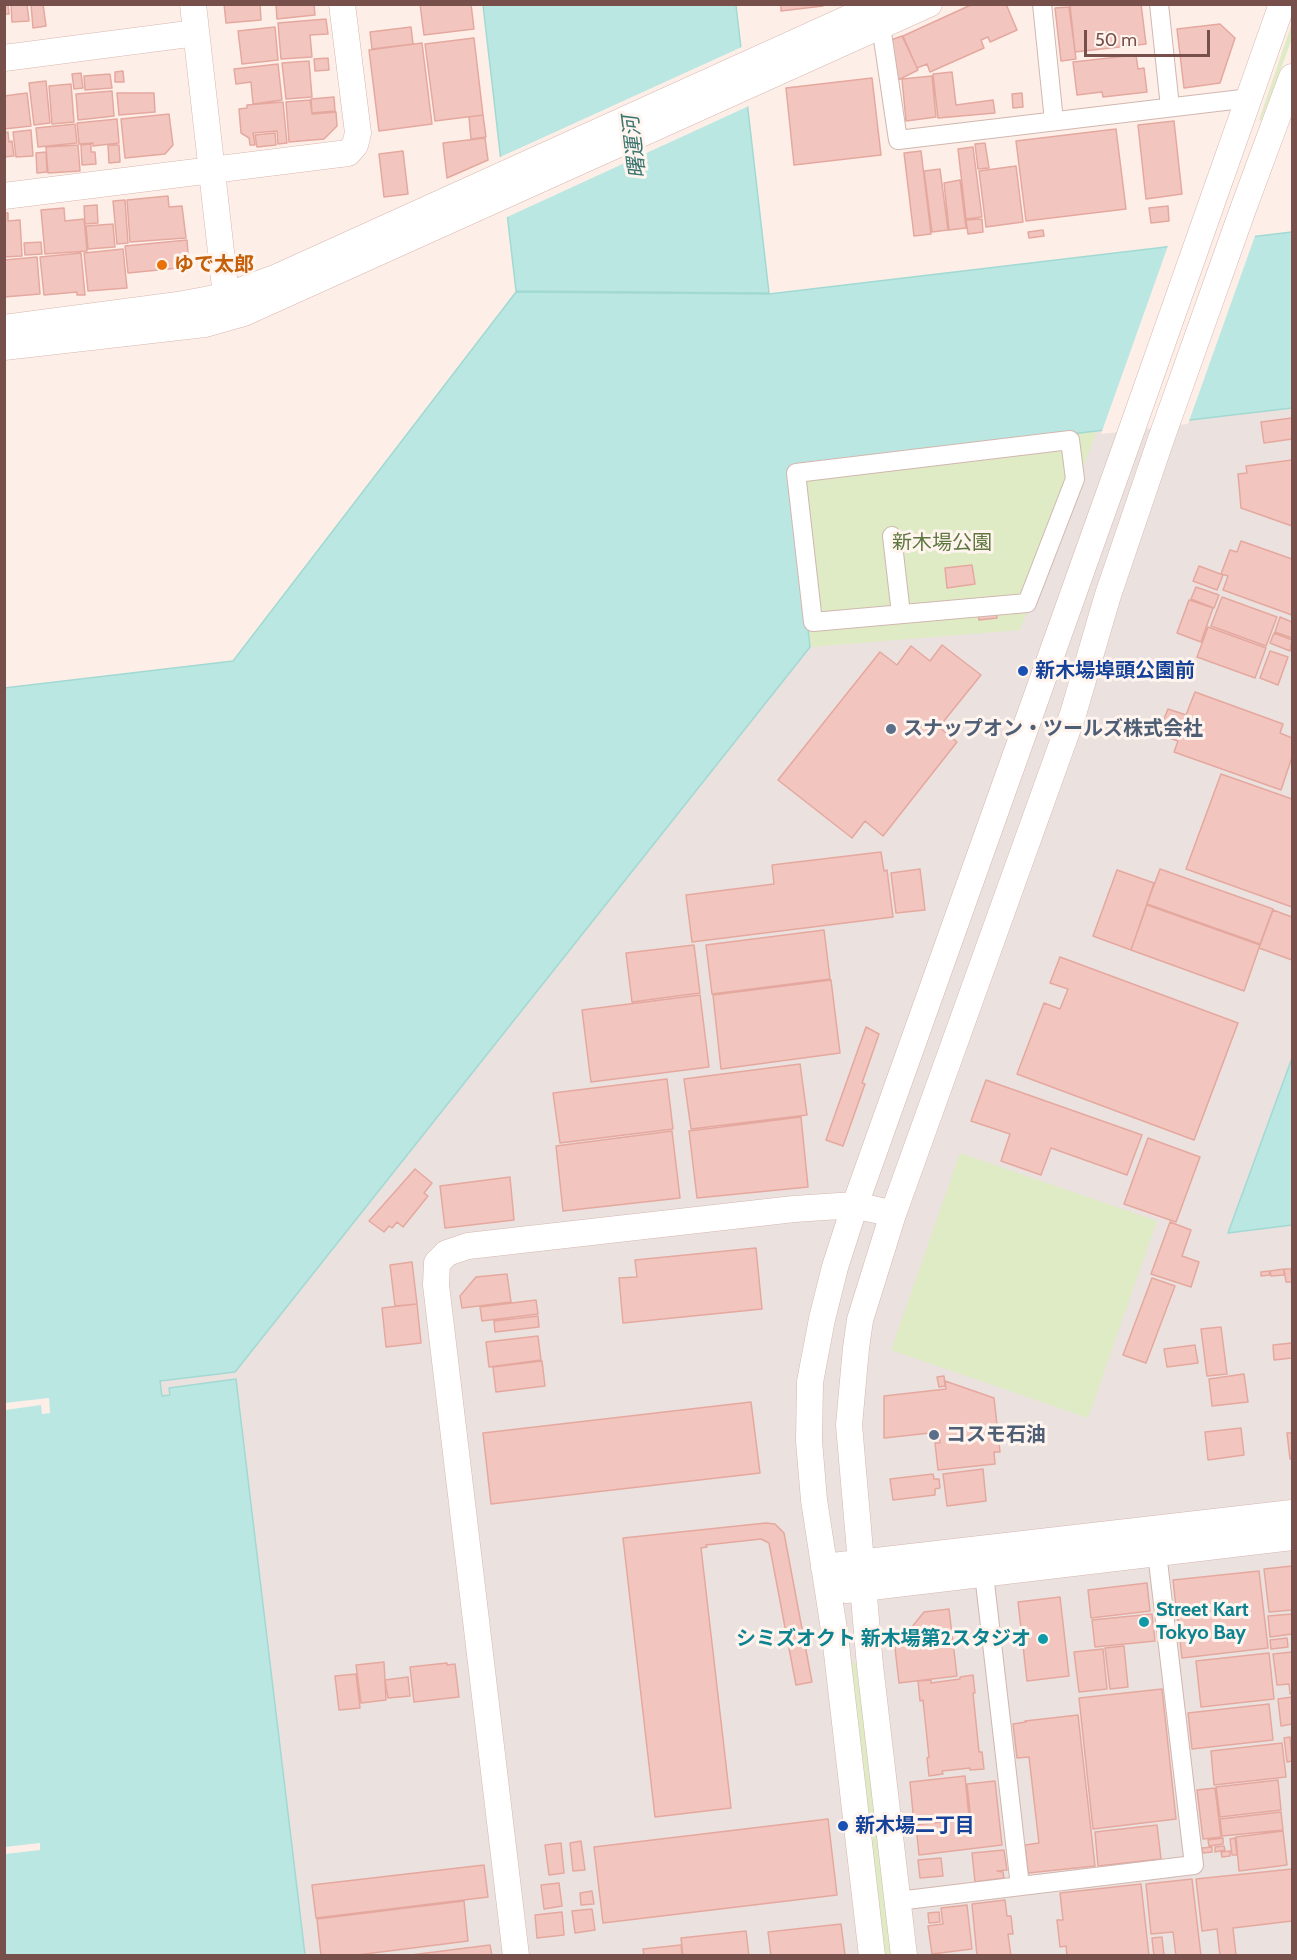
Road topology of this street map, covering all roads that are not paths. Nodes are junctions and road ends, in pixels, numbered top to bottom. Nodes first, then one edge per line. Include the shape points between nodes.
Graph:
1 (193, 4) edge
2 (342, 4) edge
3 (929, 4) edge
4 (1042, 4) edge
5 (1159, 4) edge
6 (1282, 4) edge
7 (881, 15) edge
8 (196, 33) junction
9 (4, 58) edge
10 (1293, 77) edge
11 (1250, 98) junction
12 (1170, 107) junction
13 (1054, 121) junction
14 (212, 171) junction
15 (4, 196) edge
16 (223, 308) junction
17 (4, 328) edge
18 (4, 347) edge
19 (892, 536) dead end
20 (901, 614) junction
21 (855, 1205) junction
22 (892, 1214) junction
23 (1293, 1513) edge
24 (1293, 1537) edge
25 (1157, 1554) junction
26 (861, 1563) junction
27 (824, 1567) junction
28 (984, 1574) junction
29 (863, 1588) junction
30 (828, 1592) junction
31 (1020, 1886) junction
32 (898, 1901) junction
33 (516, 1956) edge
34 (872, 1956) edge
35 (904, 1956) edge

1 - 8 street
2 - 14 street via 358,132 355,145 348,153
3 - 7 street
4 - 13 street
5 - 12 street
6 - 11 street
7 - 13 street via 898,140
7 - 16 street via 428,220 276,278
8 - 9 street
8 - 14 street
10 - 22 street via 1160,442 1073,714
11 - 12 street
11 - 21 street
12 - 13 street
14 - 15 street
14 - 16 street
16 - 17 street via 178,305
16 - 18 street via 206,324
19 - 20 street
20 - 20 street via 813,622 796,473 1070,440 1075,479 1027,603
21 - 22 street
21 - 27 street via 830,1288 810,1382 809,1441
21 - 33 street via 468,1246 447,1253 437,1263 436,1285
22 - 26 street via 860,1320 852,1384 849,1425
23 - 26 street
24 - 25 street
25 - 28 street
25 - 31 street via 1194,1865
26 - 27 street
26 - 29 street
27 - 30 street
28 - 29 street
28 - 31 street
29 - 30 street
29 - 32 street
30 - 34 street
31 - 32 street
32 - 35 street

